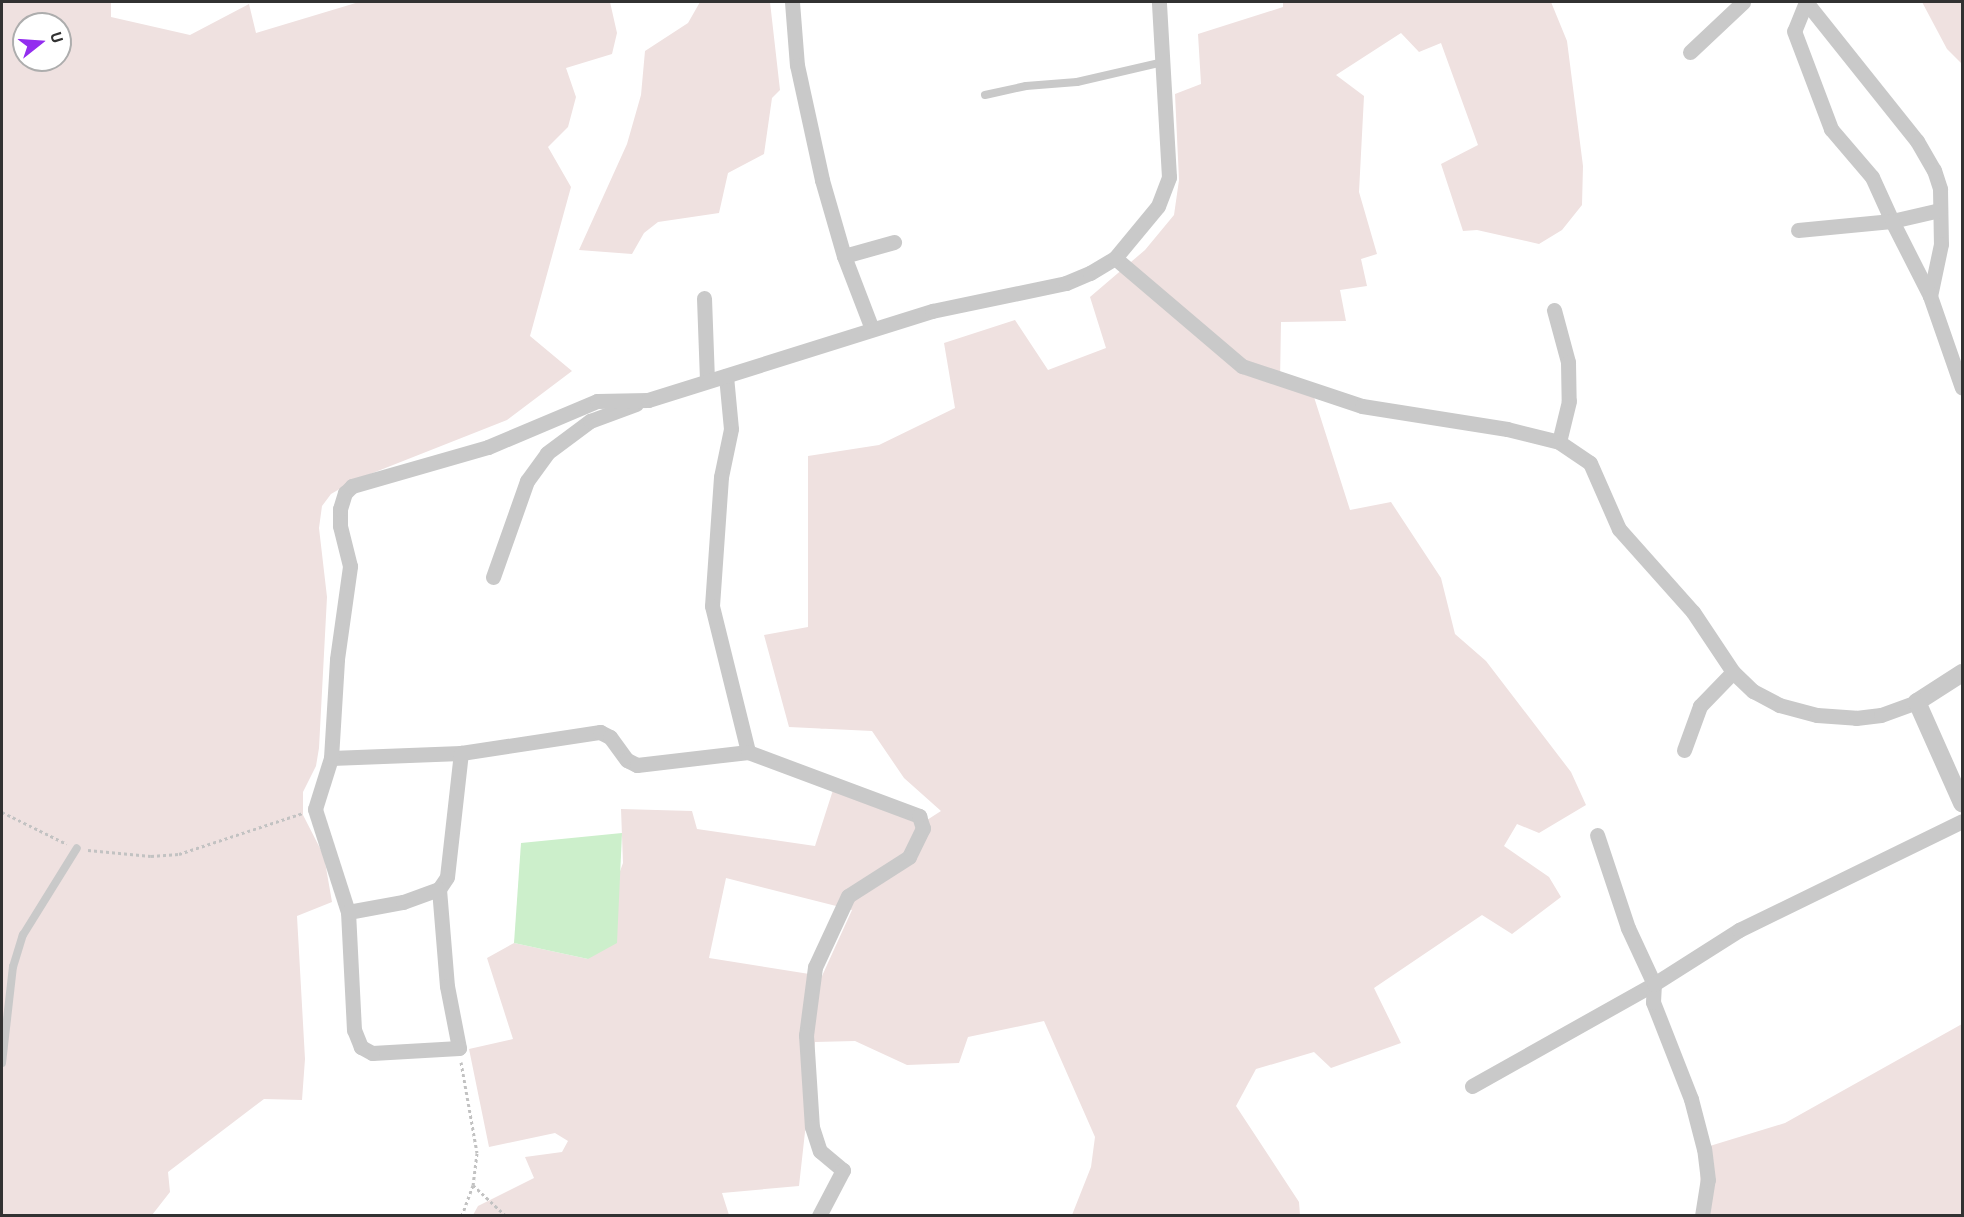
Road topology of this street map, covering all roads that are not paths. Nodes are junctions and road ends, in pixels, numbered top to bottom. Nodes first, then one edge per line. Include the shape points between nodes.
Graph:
1 (792, 2) edge
2 (1159, 2) edge
3 (1743, 2) edge
4 (1806, 2) edge
5 (1690, 52) dead end
6 (1163, 62) junction
7 (985, 95) dead end
8 (1940, 210) junction
9 (1892, 221) junction
10 (1798, 230) dead end
11 (894, 242) dead end
12 (844, 255) junction
13 (1115, 258) junction
14 (1930, 296) junction
15 (704, 298) dead end
16 (1554, 310) dead end
17 (872, 329) junction
18 (726, 376) junction
19 (707, 381) junction
20 (1962, 388) edge
21 (648, 400) junction
22 (1559, 442) junction
23 (493, 577) dead end
24 (1732, 672) junction
25 (1962, 673) edge
26 (1917, 702) junction
27 (1684, 750) dead end
28 (748, 752) junction
29 (461, 753) junction
30 (332, 758) junction
31 (1962, 803) edge
32 (1962, 822) edge
33 (1597, 835) dead end
34 (76, 848) road end
35 (439, 889) junction
36 (348, 912) junction
37 (1654, 984) junction
38 (2, 1063) edge
39 (1472, 1086) dead end
40 (819, 1215) edge
41 (1702, 1215) edge

1 - 12 street via 797,65 822,180
2 - 6 street
3 - 5 street
4 - 8 street via 1917,141 1934,170
4 - 9 street via 1794,31 1814,91 1831,129 1872,177
6 - 7 lane via 1077,82 1026,86
6 - 13 street via 1170,177 1158,206
8 - 9 street
8 - 14 street via 1937,279
9 - 10 street
9 - 14 street
11 - 12 street
12 - 17 street
13 - 17 street via 1066,283 932,311
13 - 22 street via 1242,366 1362,406 1507,429
14 - 20 street
15 - 19 street
16 - 22 street via 1568,363 1569,391
17 - 18 street
18 - 19 street
18 - 28 street via 731,429 721,477 712,606
19 - 21 street
21 - 23 street via 590,421 547,453 526,481
21 - 30 street via 597,401 488,447 352,486 345,493 340,526 350,566 337,659
22 - 24 street via 1590,463 1619,529 1694,612
24 - 26 street via 1753,691 1779,705 1817,715 1881,716
24 - 27 street via 1700,706
25 - 26 street
26 - 31 street
28 - 29 street via 637,765 600,732
28 - 40 street via 923,820 909,857 848,896 815,967 806,1035 812,1127 820,1151 843,1170
29 - 30 street
29 - 35 street via 447,878
30 - 36 street via 315,809
32 - 37 street via 1739,930
33 - 37 street via 1628,928
34 - 38 lane via 23,935 13,967
35 - 36 street via 403,902
35 - 36 street via 447,986 459,1048 372,1053 361,1047 354,1030
37 - 39 street
37 - 41 street via 1653,1002 1691,1099 1704,1149 1708,1180

